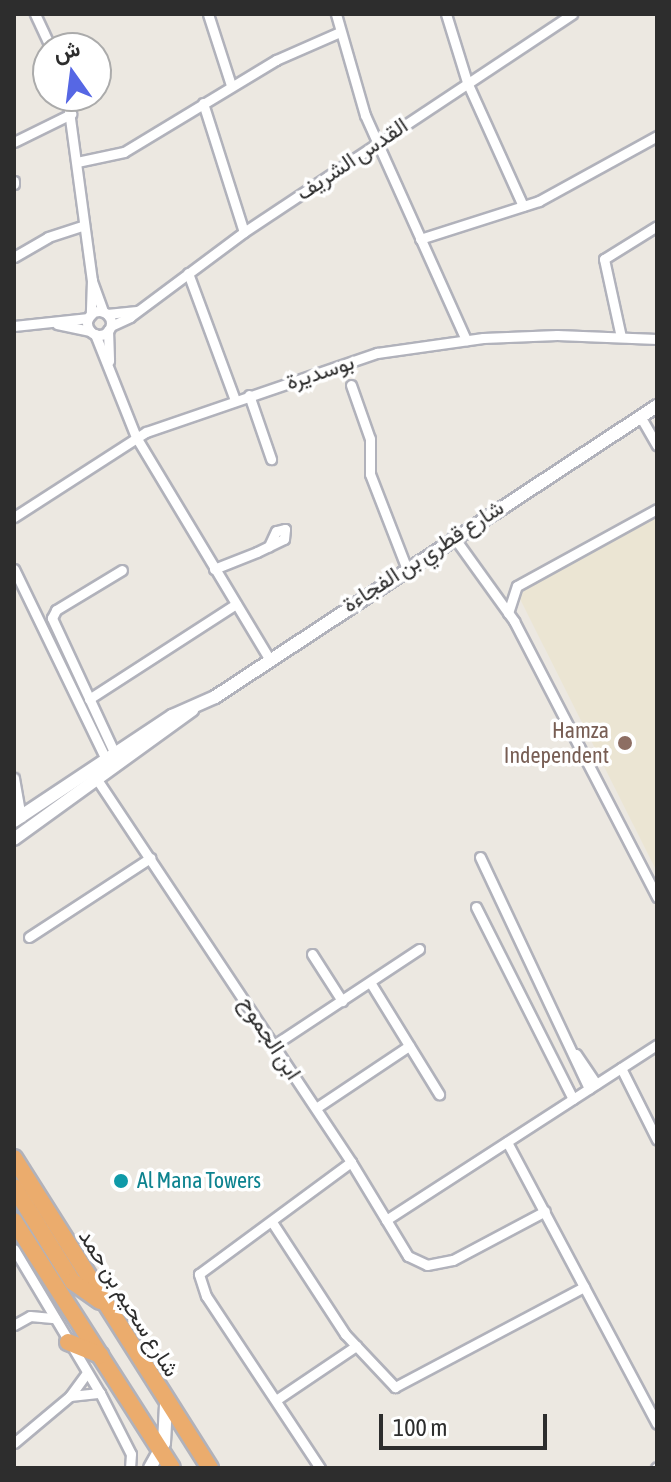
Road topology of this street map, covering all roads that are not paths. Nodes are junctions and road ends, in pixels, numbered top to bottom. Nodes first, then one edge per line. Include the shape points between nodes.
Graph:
1 (208, 14) edge
2 (336, 14) edge
3 (446, 14) edge
4 (572, 14) edge
5 (340, 32) junction
6 (467, 82) junction
7 (231, 85) junction
8 (203, 103) junction
9 (71, 114) joint
10 (657, 136) edge
11 (14, 142) edge
12 (377, 144) junction
13 (77, 162) junction
14 (523, 206) junction
15 (84, 225) junction
16 (657, 226) edge
17 (244, 232) junction
18 (420, 239) junction
19 (14, 257) edge
20 (188, 273) junction
21 (92, 280) junction
22 (137, 311) junction
23 (105, 313) junction
24 (90, 316) junction
25 (57, 324) junction
26 (14, 326) edge
27 (109, 328) junction
28 (93, 332) junction
29 (621, 337) junction
30 (657, 339) edge
31 (466, 340) junction
32 (109, 361) junction
33 (351, 385) dead end
34 (249, 395) junction
35 (235, 400) junction
36 (657, 406) edge
37 (640, 416) junction
38 (136, 437) junction
39 (657, 446) edge
40 (271, 459) dead end
41 (657, 509) edge
42 (14, 517) edge
43 (453, 536) junction
44 (269, 546) dead end
45 (406, 567) junction
46 (14, 569) edge
47 (214, 569) junction
48 (122, 570) dead end
49 (236, 604) junction
50 (508, 613) junction
51 (270, 660) junction
52 (89, 699) junction
53 (192, 710) junction
54 (111, 756) junction
55 (14, 778) edge
56 (98, 781) junction
57 (18, 819) edge
58 (14, 839) edge
59 (480, 857) dead end
60 (150, 858) junction
61 (657, 897) edge
62 (476, 907) dead end
63 (29, 937) dead end
64 (419, 949) dead end
65 (312, 954) dead end
66 (370, 982) junction
67 (342, 1001) junction
68 (274, 1045) junction
69 (657, 1045) edge
70 (409, 1046) junction
71 (621, 1068) junction
72 (593, 1086) junction
73 (439, 1094) dead end
74 (573, 1099) junction
75 (316, 1108) junction
76 (657, 1140) edge
77 (507, 1142) junction
78 (14, 1158) edge
79 (351, 1162) junction
80 (14, 1187) edge
81 (545, 1211) junction
82 (386, 1220) junction
83 (14, 1221) edge
84 (272, 1222) junction
85 (14, 1249) edge
86 (584, 1287) junction
87 (40, 1296) junction
88 (102, 1301) junction
89 (30, 1316) junction
90 (55, 1318) junction
91 (14, 1325) edge
92 (68, 1342) junction
93 (356, 1346) junction
94 (102, 1356) junction
95 (87, 1373) junction
96 (100, 1393) junction
97 (70, 1396) junction
98 (276, 1400) junction
99 (166, 1405) junction
100 (657, 1424) edge
101 (14, 1443) edge
102 (161, 1451) junction
103 (130, 1468) edge
104 (150, 1468) edge
105 (172, 1468) edge
106 (210, 1468) edge
107 (320, 1468) edge

1 - 7 street
2 - 5 street
3 - 6 street
4 - 6 street, القدس الشريف
5 - 7 street
5 - 12 street
6 - 12 street, القدس الشريف
6 - 14 street
7 - 8 street
8 - 13 street via 124,152
8 - 17 street
9 - 11 street
9 - 13 street
10 - 14 street
12 - 17 street, القدس الشريف
12 - 18 street
13 - 15 street
14 - 18 street
15 - 19 street via 48,237
15 - 21 street
16 - 29 street via 611,251 604,265
17 - 20 street, القدس الشريف
18 - 31 street
20 - 22 street, القدس الشريف
20 - 35 street
21 - 23 street
21 - 24 street
22 - 23 street
22 - 27 street, القدس الشريف
23 - 24 street
23 - 27 street
24 - 25 street
24 - 28 street
25 - 26 street
25 - 28 street
27 - 28 street, القدس الشريف
27 - 32 street
28 - 32 street
29 - 30 street, بوسديرة
29 - 31 street, بوسديرة
31 - 34 street, بوسديرة via 377,353
32 - 38 street
33 - 45 street via 370,439 370,474
34 - 35 street, بوسديرة
34 - 40 street
35 - 38 street, بوسديرة
36 - 37 street, شارع قطري بن الفجاءة
37 - 39 street
37 - 43 street, شارع قطري بن الفجاءة
38 - 42 street, بوسديرة
38 - 47 street
41 - 50 street via 517,586
43 - 45 street, شارع قطري بن الفجاءة
43 - 50 street
44 - 47 street
45 - 51 street, شارع قطري بن الفجاءة
46 - 54 street
47 - 49 street
48 - 52 street via 56,610 52,618
49 - 51 street
49 - 52 street
50 - 61 street
51 - 53 street, شارع قطري بن الفجاءة
52 - 54 street
53 - 54 street, شارع قطري بن الفجاءة via 172,716
53 - 56 street, شارع قطري بن الفجاءة
54 - 57 street, شارع قطري بن الفجاءة
55 - 57 street
56 - 58 street, شارع قطري بن الفجاءة
56 - 60 street, ابن الجموح
59 - 72 street
60 - 63 street
60 - 68 street, ابن الجموح
62 - 74 street
64 - 66 street
65 - 67 street
66 - 67 street
66 - 70 street
67 - 68 street
68 - 75 street, ابن الجموح
69 - 71 street
70 - 73 street
70 - 75 street
71 - 72 street
71 - 76 street
72 - 74 street
74 - 77 street
75 - 79 street, ابن الجموح
77 - 81 street
77 - 82 street
78 - 88 highway, شارع سحيم بن حمد
79 - 82 street, ابن الجموح
79 - 84 street
80 - 88 highway via 73,1282
81 - 82 street, ابن الجموح via 437,1264 408,1256
81 - 86 street
83 - 94 highway
84 - 93 street
84 - 98 street via 199,1274 206,1296
85 - 87 street
86 - 93 street via 406,1385 391,1385
86 - 100 street
87 - 89 street
87 - 90 street
88 - 99 highway, شارع سحيم بن حمد
89 - 90 street
89 - 91 street
90 - 92 street
92 - 94 highway
92 - 95 street
93 - 98 street
94 - 102 highway
95 - 96 street
95 - 97 street
96 - 97 street
96 - 103 street via 131,1454
97 - 101 street
98 - 107 street
99 - 102 street
99 - 106 highway, شارع سحيم بن حمد
102 - 104 street
102 - 105 highway

